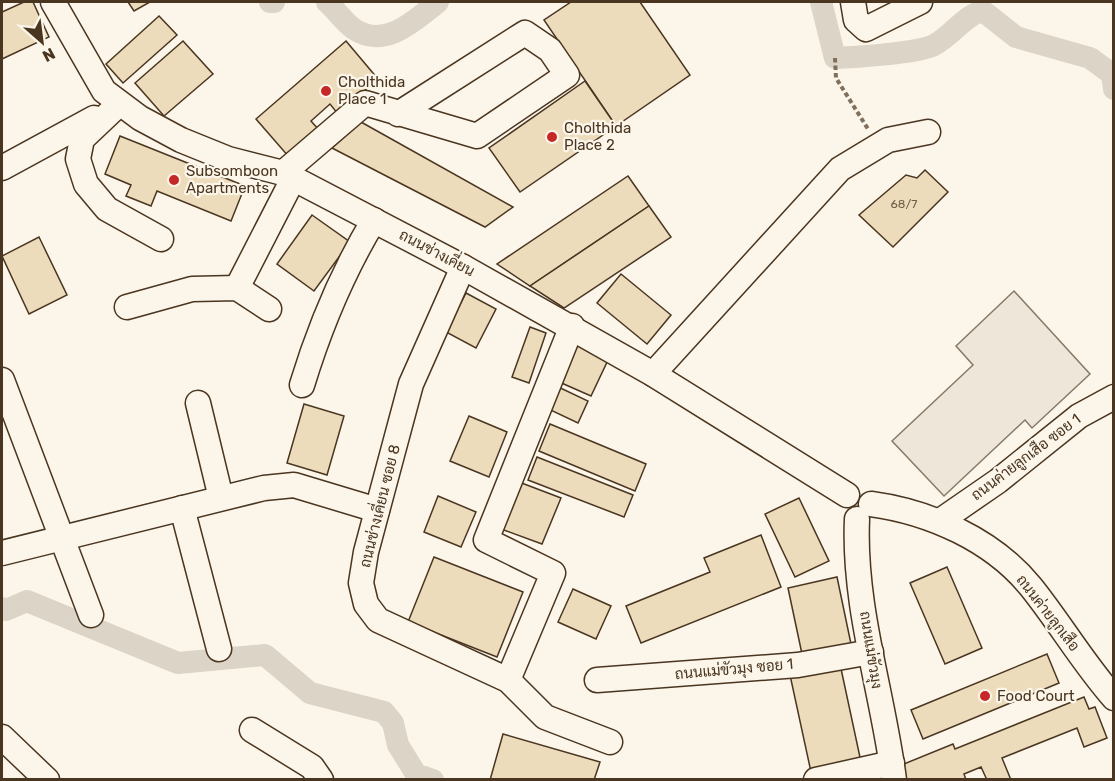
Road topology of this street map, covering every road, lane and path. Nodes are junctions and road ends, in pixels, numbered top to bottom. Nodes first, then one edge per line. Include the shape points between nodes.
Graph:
1 (53, 2) edge
2 (853, 2) edge
3 (920, 2) edge
4 (835, 58) dead end
5 (119, 104) junction
6 (398, 114) junction
7 (928, 132) dead end
8 (878, 146) junction
9 (2, 168) edge
10 (288, 176) junction
11 (374, 220) junction
12 (161, 238) dead end
13 (463, 267) junction
14 (237, 288) junction
15 (127, 307) dead end
16 (269, 309) dead end
17 (572, 326) junction
18 (653, 374) junction
19 (2, 380) edge
20 (302, 385) dead end
21 (1113, 397) edge
22 (198, 403) dead end
23 (222, 498) junction
24 (182, 508) junction
25 (377, 510) junction
26 (864, 512) junction
27 (940, 521) junction
28 (61, 538) junction
29 (2, 553) edge
30 (91, 615) dead end
31 (219, 649) dead end
32 (871, 652) junction
33 (508, 680) junction
34 (597, 680) dead end
35 (1113, 698) edge
36 (252, 730) dead end
37 (2, 737) edge
38 (609, 742) dead end
39 (893, 771) edge
40 (47, 780) edge
41 (321, 780) edge
42 (816, 780) edge

1 - 5 street, ถนนช่างเคี่ยน via 93,75
2 - 3 street via 856,20 866,29
4 - 8 path via 836,78
5 - 9 street
5 - 10 street, ถนนช่างเคี่ยน via 181,140 228,159
5 - 12 street via 82,139 78,159 86,184 107,209
6 - 6 street via 525,33 550,50 567,75 477,136
6 - 10 street via 364,103
7 - 8 street via 888,140
8 - 18 street via 840,169
10 - 11 street, ถนนช่างเคี่ยน
10 - 14 street
11 - 13 street, ถนนช่างเคี่ยน
11 - 20 street via 349,260 320,328
13 - 17 street, ถนนช่างเคี่ยน
13 - 25 street, ถนนช่างเคี่ยน ซอย 8 via 411,384
14 - 15 street via 192,289
14 - 16 street
17 - 18 street, ถนนช่างเคี่ยน
17 - 33 street via 486,540 553,573
18 - 26 street, ถนนช่างเคี่ยน via 846,495 843,509 849,517
19 - 28 street
21 - 27 street, ถนนค่ายลูกเสือ ซอย 1 via 1079,416 998,481
22 - 23 street
23 - 24 street
23 - 25 street via 294,485
24 - 28 street
24 - 31 street
25 - 33 street, ถนนช่างเคี่ยน ซอย 8 via 361,583 366,604 378,620
26 - 27 street, ถนนค่ายลูกเสือ via 901,508
26 - 32 street, ถนนแม่ขัวมุง via 856,546
27 - 35 street, ถนนค่ายลูกเสือ via 984,546 1030,585
28 - 29 street
28 - 30 street
32 - 34 street, ถนนแม่ขัวมุง ซอย 1 via 798,664
32 - 39 street, ถนนแม่ขัวมุง
33 - 38 street via 545,717
36 - 41 street via 312,767
37 - 40 street
39 - 42 street

